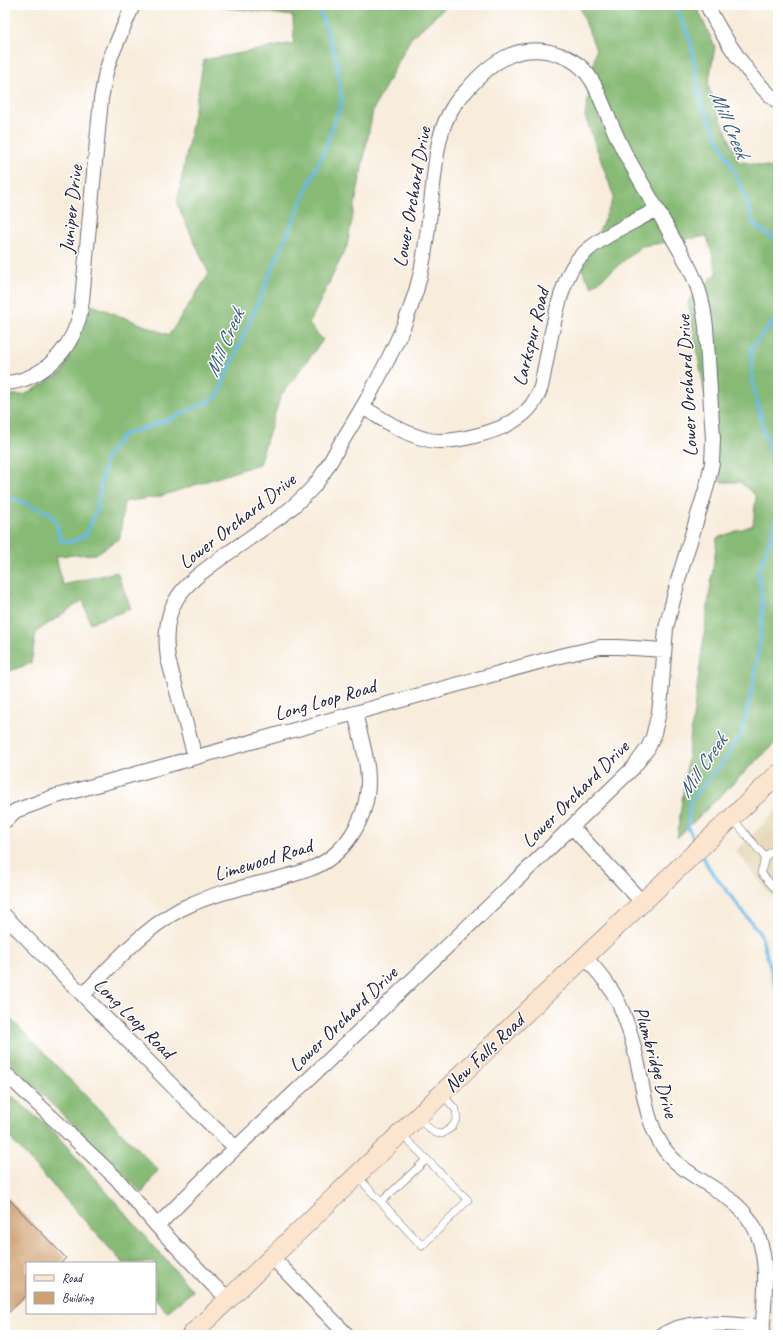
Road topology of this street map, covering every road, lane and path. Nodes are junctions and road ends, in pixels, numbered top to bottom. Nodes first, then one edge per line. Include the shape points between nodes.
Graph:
1 (134, 5) edge
2 (707, 5) edge
3 (778, 102) edge
4 (657, 209) junction
5 (5, 383) edge
6 (363, 407) junction
7 (664, 650) junction
8 (355, 713) junction
9 (195, 758) junction
10 (778, 774) edge
11 (732, 818) junction
12 (5, 821) edge
13 (572, 827) junction
14 (778, 846) edge
15 (765, 857) junction
16 (778, 892) edge
17 (642, 902) junction
18 (5, 916) edge
19 (585, 957) junction
20 (83, 995) junction
21 (5, 1073) edge
22 (442, 1094) junction
23 (417, 1118) junction
24 (401, 1133) junction
25 (236, 1148) junction
26 (427, 1159) junction
27 (357, 1176) junction
28 (381, 1202) junction
29 (156, 1226) junction
30 (272, 1257) junction
31 (229, 1299) junction
32 (763, 1331) edge
33 (342, 1333) edge
34 (191, 1335) edge
35 (662, 1335) edge

1 - 5 street, Juniper Drive via 111,56 101,99 82,300 77,325 61,353 49,366 26,379
2 - 3 street via 727,40 755,80
4 - 6 street, Larkspur Road via 604,238 578,258 564,285 542,387 530,408 518,418 506,426 473,436 437,441 414,436
4 - 6 street, Lower Orchard Drive via 611,124 595,84 579,65 567,57 541,50 525,50 497,61 472,83 445,122 438,145 424,259 416,293 406,322
4 - 7 street, Lower Orchard Drive via 686,261 704,309 713,439 712,463 707,486 671,607
6 - 9 street, Lower Orchard Drive via 314,486 284,514 198,575 182,590 174,603 166,632 168,659
7 - 8 street, Long Loop Road via 600,647
7 - 13 street, Lower Orchard Drive via 659,712 648,748 633,768
8 - 9 street, Long Loop Road
8 - 20 street, Limewood Road via 367,765 367,800 358,822 341,849 326,862 308,870 204,899 174,912 147,933
9 - 12 street, Long Loop Road via 32,804 15,811
10 - 11 main road, New Falls Road
11 - 15 lane
11 - 17 main road, New Falls Road
13 - 17 street
13 - 25 street, Lower Orchard Drive
14 - 15 lane
15 - 16 lane via 761,873
17 - 19 main road, New Falls Road
18 - 20 street, Long Loop Road
19 - 22 main road, New Falls Road
19 - 32 street, Plumbridge Drive via 609,986 628,1025 646,1110 661,1144 680,1166 740,1208 757,1234 765,1264
20 - 25 street, Long Loop Road
21 - 29 street via 117,1179
22 - 23 main road, New Falls Road
22 - 23 lane via 456,1110 457,1119 452,1127 442,1134 435,1133
23 - 24 main road, New Falls Road
24 - 26 lane
24 - 27 main road, New Falls Road
25 - 29 street, Lower Orchard Drive
26 - 28 lane
26 - 28 lane via 468,1200 422,1246
27 - 28 lane
27 - 30 main road, New Falls Road
29 - 31 street
30 - 31 main road, New Falls Road
30 - 33 street
31 - 34 main road, New Falls Road
32 - 35 street via 698,1323 670,1330

